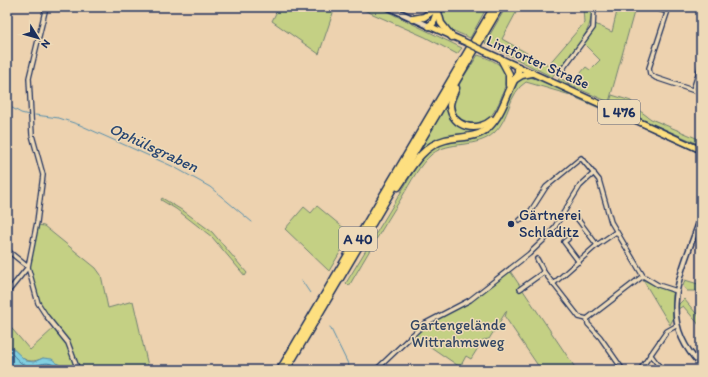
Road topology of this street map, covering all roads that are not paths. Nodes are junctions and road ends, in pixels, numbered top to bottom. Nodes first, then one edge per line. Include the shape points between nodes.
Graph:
1 (46, 7) edge
2 (388, 7) edge
3 (493, 7) edge
4 (500, 7) edge
5 (594, 7) edge
6 (652, 7) edge
7 (669, 7) edge
8 (437, 9) edge
9 (667, 12) junction
10 (414, 19) junction
11 (429, 26) junction
12 (452, 36) junction
13 (469, 59) junction
14 (501, 59) junction
15 (701, 65) edge
16 (518, 67) junction
17 (532, 73) junction
18 (559, 74) dead end
19 (510, 84) junction
20 (693, 90) junction
21 (701, 93) edge
22 (701, 150) edge
23 (594, 173) junction
24 (576, 217) dead end
25 (701, 217) edge
26 (520, 220) dead end
27 (370, 227) junction
28 (616, 232) junction
29 (568, 239) dead end
30 (597, 245) junction
31 (7, 250) edge
32 (537, 259) dead end
33 (579, 262) junction
34 (28, 267) junction
35 (544, 272) junction
36 (643, 276) junction
37 (553, 284) junction
38 (520, 289) dead end
39 (677, 291) junction
40 (7, 293) edge
41 (586, 319) junction
42 (676, 326) junction
43 (650, 354) junction
44 (701, 365) edge
45 (78, 370) edge
46 (280, 370) edge
47 (286, 370) edge
48 (376, 370) edge
49 (623, 370) edge
50 (640, 370) edge
51 (662, 370) edge

1 - 34 street via 29,78 32,135 43,175
2 - 10 main road, Lintforter Straße / L 476
3 - 46 highway, A 40
4 - 13 highway, A 40
5 - 18 street via 593,28
6 - 9 street
7 - 9 street
8 - 10 highway via 424,17
8 - 11 highway via 433,23
8 - 12 highway via 441,23
9 - 20 street via 649,68 650,74
10 - 11 main road, Lintforter Straße / L 476
11 - 12 main road, Lintforter Straße / L 476
12 - 14 main road, Lintforter Straße / L 476, bridge
13 - 19 highway via 450,106 452,113 463,125 474,128 488,124 498,111
13 - 27 highway, A 40
14 - 16 main road, Lintforter Straße / L 476
14 - 19 highway
15 - 20 street
16 - 17 main road, Lintforter Straße / L 476
16 - 19 highway via 518,72
17 - 19 highway via 522,75
17 - 22 main road, Lintforter Straße / L 476
19 - 27 highway via 500,112 489,128 471,137 436,143 419,157
20 - 21 street
23 - 26 street via 581,158 546,188 530,212
23 - 28 street
23 - 48 street via 580,186 551,233 529,254 470,300 424,324
24 - 30 street
25 - 39 street
27 - 47 highway, A 40
28 - 30 street
28 - 36 street
29 - 33 street via 564,242
30 - 33 street
31 - 34 street
32 - 35 street
33 - 37 street
34 - 40 street
34 - 45 street via 38,303 68,343
35 - 37 street
35 - 38 street
36 - 39 street via 658,285
36 - 41 street
37 - 41 street via 579,317
39 - 42 street
41 - 49 street
42 - 43 street via 667,331
42 - 44 street via 685,345
43 - 50 street
43 - 51 street

